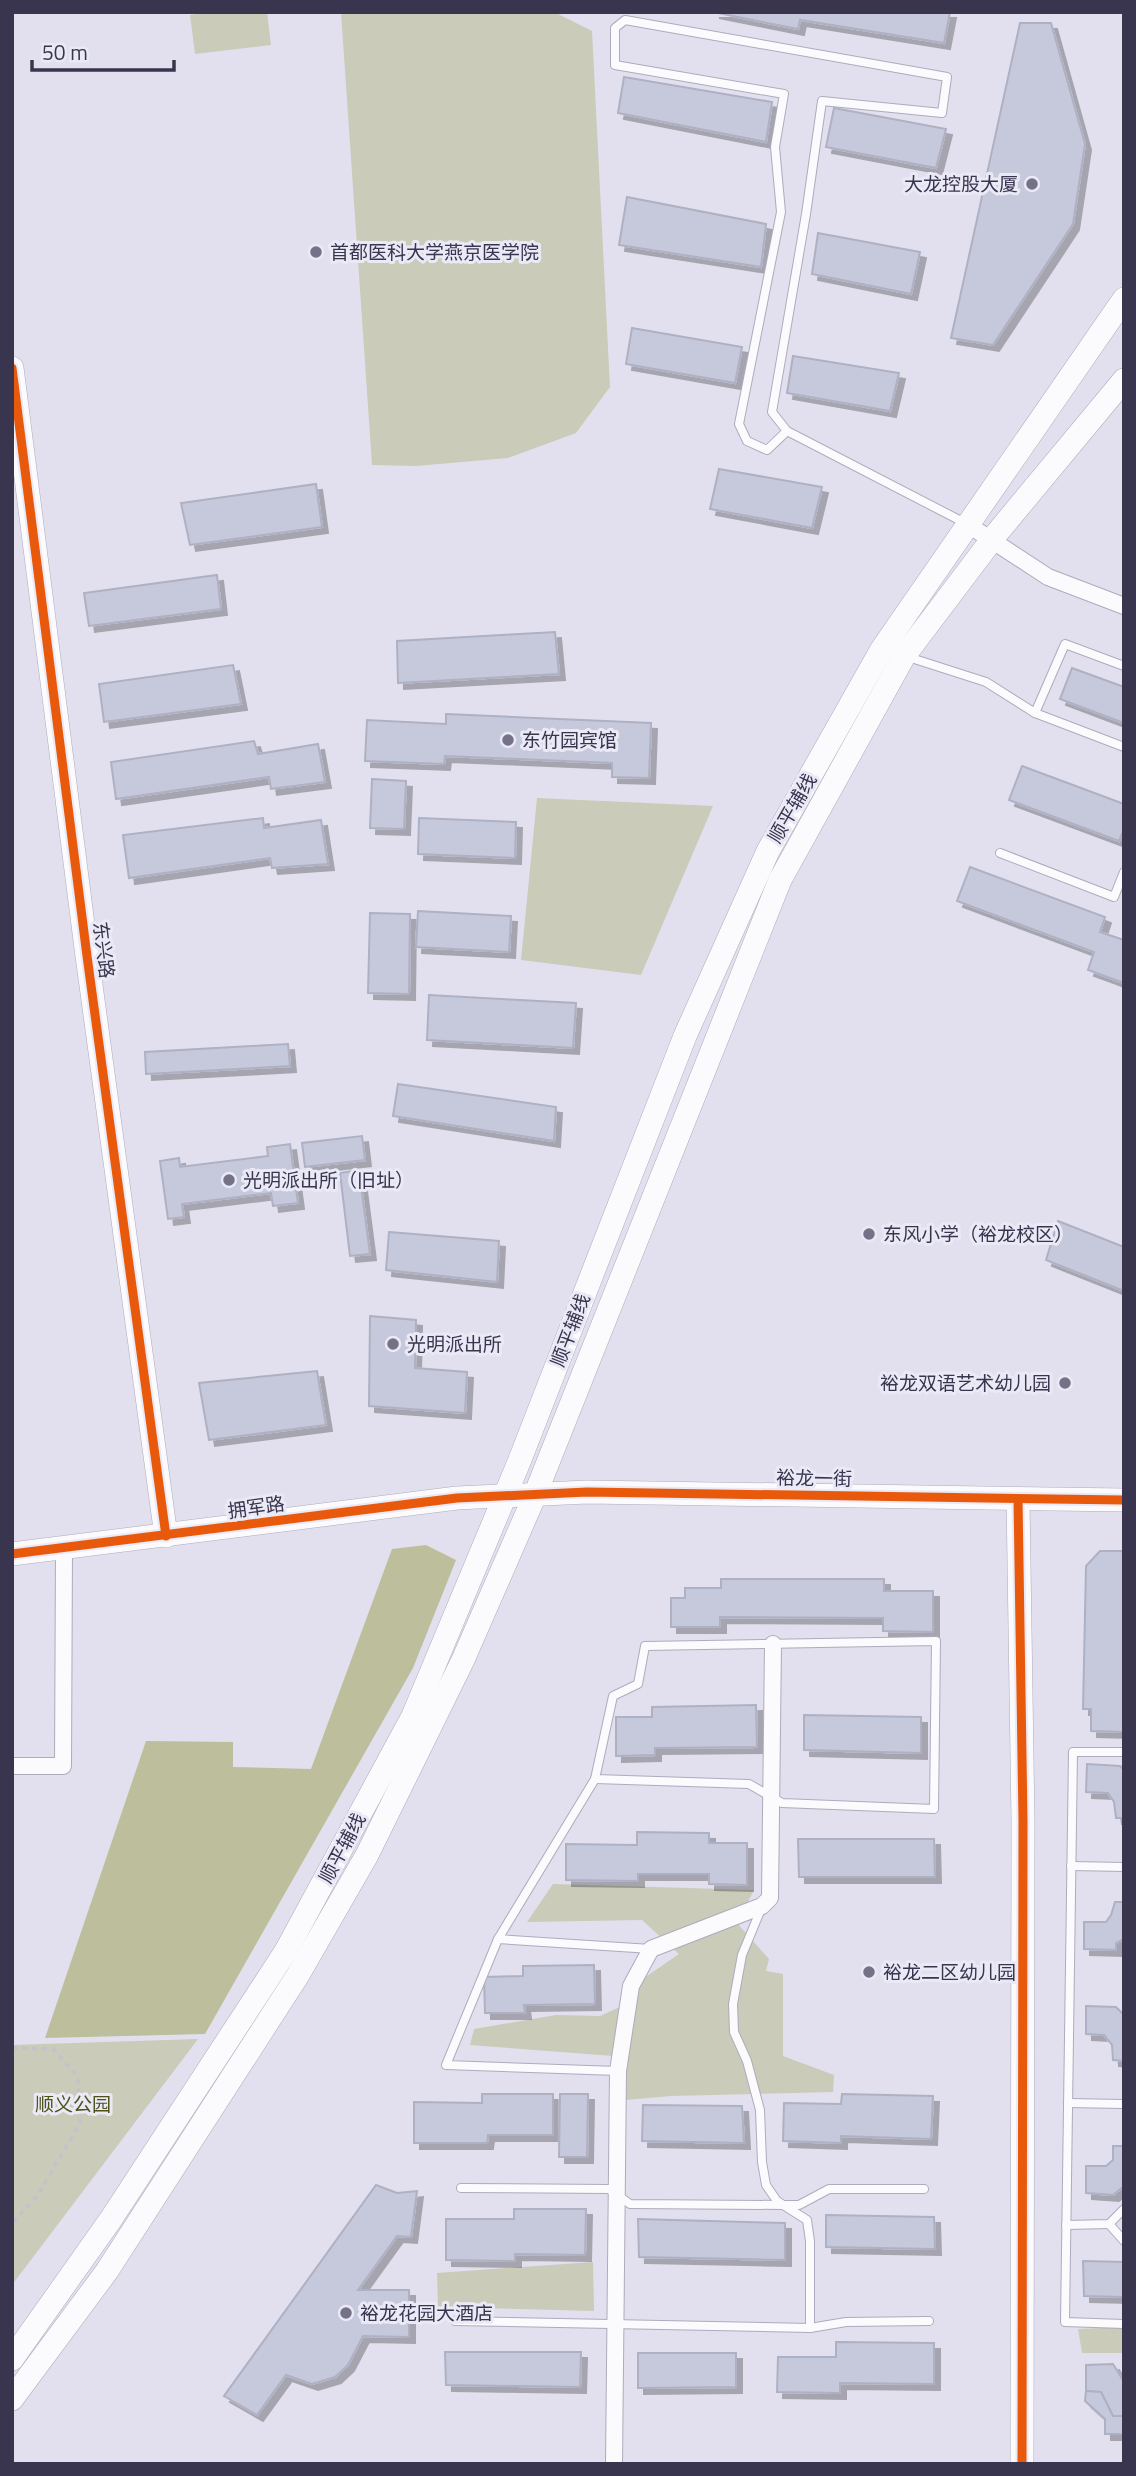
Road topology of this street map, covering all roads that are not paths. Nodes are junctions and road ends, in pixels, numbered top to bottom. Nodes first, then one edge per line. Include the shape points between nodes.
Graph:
1 (1124, 299) edge
2 (12, 368) edge
3 (1124, 380) edge
4 (787, 431) junction
5 (967, 524) junction
6 (991, 540) junction
7 (1121, 600) edge
8 (893, 653) junction
9 (1124, 666) edge
10 (1035, 713) junction
11 (1124, 747) edge
12 (1000, 853) dead end
13 (1124, 872) edge
14 (1114, 897) junction
15 (1124, 901) edge
16 (535, 1494) junction
17 (504, 1496) junction
18 (1018, 1499) junction
19 (1124, 1500) edge
20 (166, 1536) junction
21 (64, 1549) junction
22 (12, 1554) edge
23 (773, 1644) junction
24 (1124, 1752) edge
25 (12, 1766) edge
26 (595, 1779) junction
27 (771, 1797) junction
28 (1071, 1866) junction
29 (1124, 1867) edge
30 (762, 1906) junction
31 (498, 1939) junction
32 (651, 1949) junction
33 (618, 2071) junction
34 (1068, 2103) junction
35 (1124, 2104) edge
36 (461, 2188) dead end
37 (924, 2189) dead end
38 (617, 2195) junction
39 (783, 2205) junction
40 (1124, 2209) edge
41 (1109, 2224) junction
42 (1066, 2225) junction
43 (1124, 2241) edge
44 (929, 2320) dead end
45 (455, 2321) dead end
46 (1124, 2323) edge
47 (615, 2324) junction
48 (810, 2328) junction
49 (12, 2359) edge
50 (12, 2399) edge
51 (614, 2464) edge
52 (1022, 2464) edge

1 - 5 main road, 顺平辅线
2 - 20 main road, 东兴路
3 - 6 main road, 顺平辅线
4 - 4 lane via 766,450 747,441 739,424 780,212 775,147 784,94 615,65 615,28 625,20 947,77 942,113 822,101 772,412
4 - 5 lane
5 - 6 street
5 - 8 main road, 顺平辅线
6 - 7 street via 1048,577
6 - 8 main road, 顺平辅线
8 - 10 lane via 986,682
8 - 16 main road, 顺平辅线 via 780,880
8 - 17 main road, 顺平辅线 via 768,851 685,1036
9 - 10 lane via 1065,644
10 - 11 lane
12 - 14 lane
13 - 14 lane
14 - 15 lane
16 - 17 main road, 裕龙一街
16 - 18 main road, 裕龙一街
16 - 50 main road, 顺平辅线 via 463,1660 367,1855 305,1963 107,2271
17 - 20 main road, 拥军路 via 457,1498
17 - 49 main road, 顺平辅线 via 413,1716 286,1951 111,2219
18 - 19 main road, 裕龙一街
18 - 52 main road via 1023,1821
20 - 21 main road, 拥军路
21 - 22 main road, 拥军路
21 - 25 street via 63,1766
23 - 26 lane via 645,1646 638,1684 613,1696
23 - 27 street
23 - 27 lane via 936,1641 933,1809 782,1803
24 - 28 lane via 1073,1752
26 - 27 lane via 749,1784
26 - 31 lane
27 - 30 street via 770,1898
28 - 29 lane
28 - 34 lane
30 - 32 street
30 - 39 lane via 742,1955 733,2004 734,2032 760,2110 766,2185
31 - 32 lane
31 - 33 lane via 446,2065
32 - 33 street via 631,1986
33 - 38 street
34 - 35 lane
34 - 42 lane
36 - 38 lane via 609,2189
37 - 39 lane via 829,2189 799,2205
38 - 39 lane via 630,2204
38 - 47 street
39 - 48 lane via 807,2220
40 - 41 lane
41 - 42 lane
41 - 43 lane
42 - 46 lane via 1065,2322
44 - 48 lane via 846,2322
45 - 47 lane
47 - 48 lane
47 - 51 street

